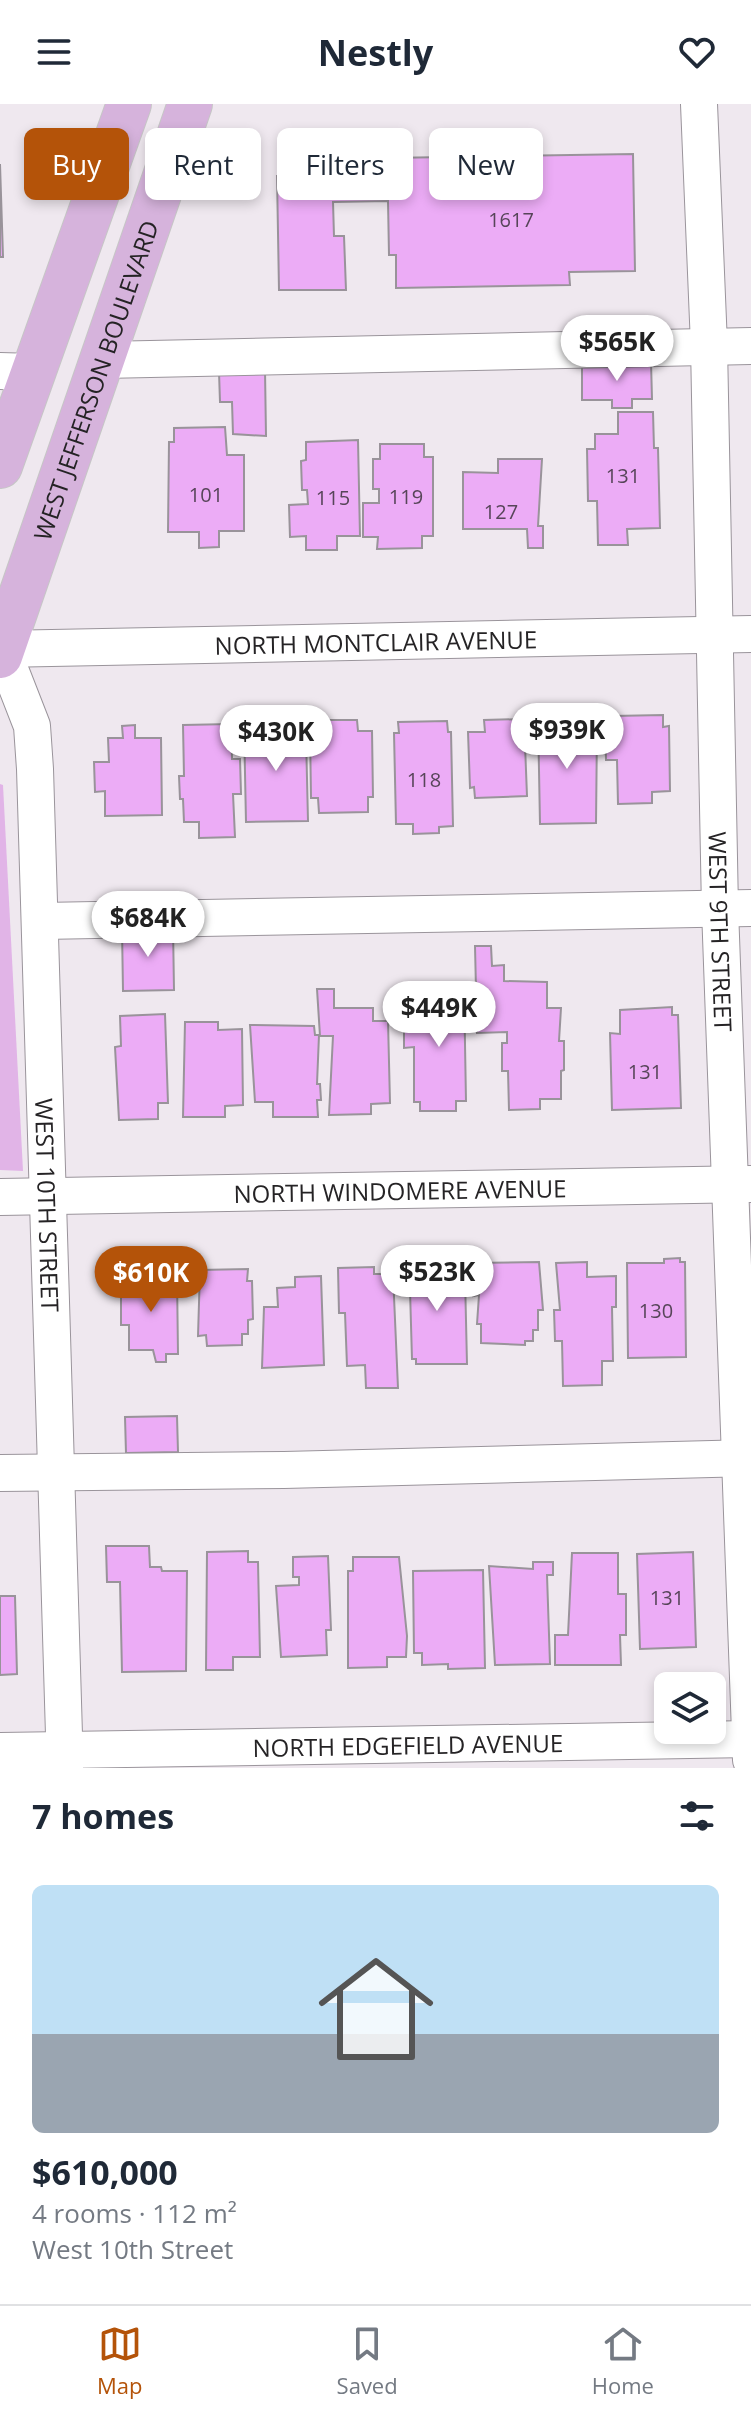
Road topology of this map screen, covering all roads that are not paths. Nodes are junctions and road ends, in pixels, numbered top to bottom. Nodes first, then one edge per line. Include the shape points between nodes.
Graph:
1 (129, 104) edge
2 (190, 104) edge
3 (699, 104) edge
4 (709, 345) junction
5 (751, 346) edge
6 (103, 360) junction
7 (17, 372) edge
8 (0, 466) edge
9 (751, 634) edge
10 (714, 635) junction
11 (1, 651) edge
12 (735, 909) edge
13 (42, 921) junction
14 (741, 1185) edge
15 (50, 1196) junction
16 (0, 1197) edge
17 (745, 1458) edge
18 (56, 1472) junction
19 (0, 1473) edge
20 (751, 1739) edge
21 (0, 1751) edge
22 (65, 1758) edge
23 (751, 1760) edge

1 - 7 main road
2 - 6 main road, WEST JEFFERSON BOULEVARD
3 - 4 street, WEST 9TH STREET
4 - 5 street
4 - 6 street
4 - 10 street, WEST 9TH STREET
6 - 11 main road, WEST JEFFERSON BOULEVARD
7 - 8 main road
9 - 10 street, NORTH MONTCLAIR AVENUE
10 - 11 street, NORTH MONTCLAIR AVENUE
10 - 12 street, WEST 9TH STREET
11 - 13 street, WEST 10TH STREET via 32,726
12 - 13 street
12 - 14 street, WEST 9TH STREET
13 - 15 street, WEST 10TH STREET
14 - 15 street, NORTH WINDOMERE AVENUE
14 - 17 street, WEST 9TH STREET
15 - 16 street, NORTH WINDOMERE AVENUE
15 - 18 street, WEST 10TH STREET
17 - 18 street
17 - 20 street, WEST 9TH STREET
18 - 19 street
18 - 22 street, WEST 10TH STREET
20 - 22 street, NORTH EDGEFIELD AVENUE
20 - 23 street, WEST 9TH STREET
21 - 22 street, NORTH EDGEFIELD AVENUE

